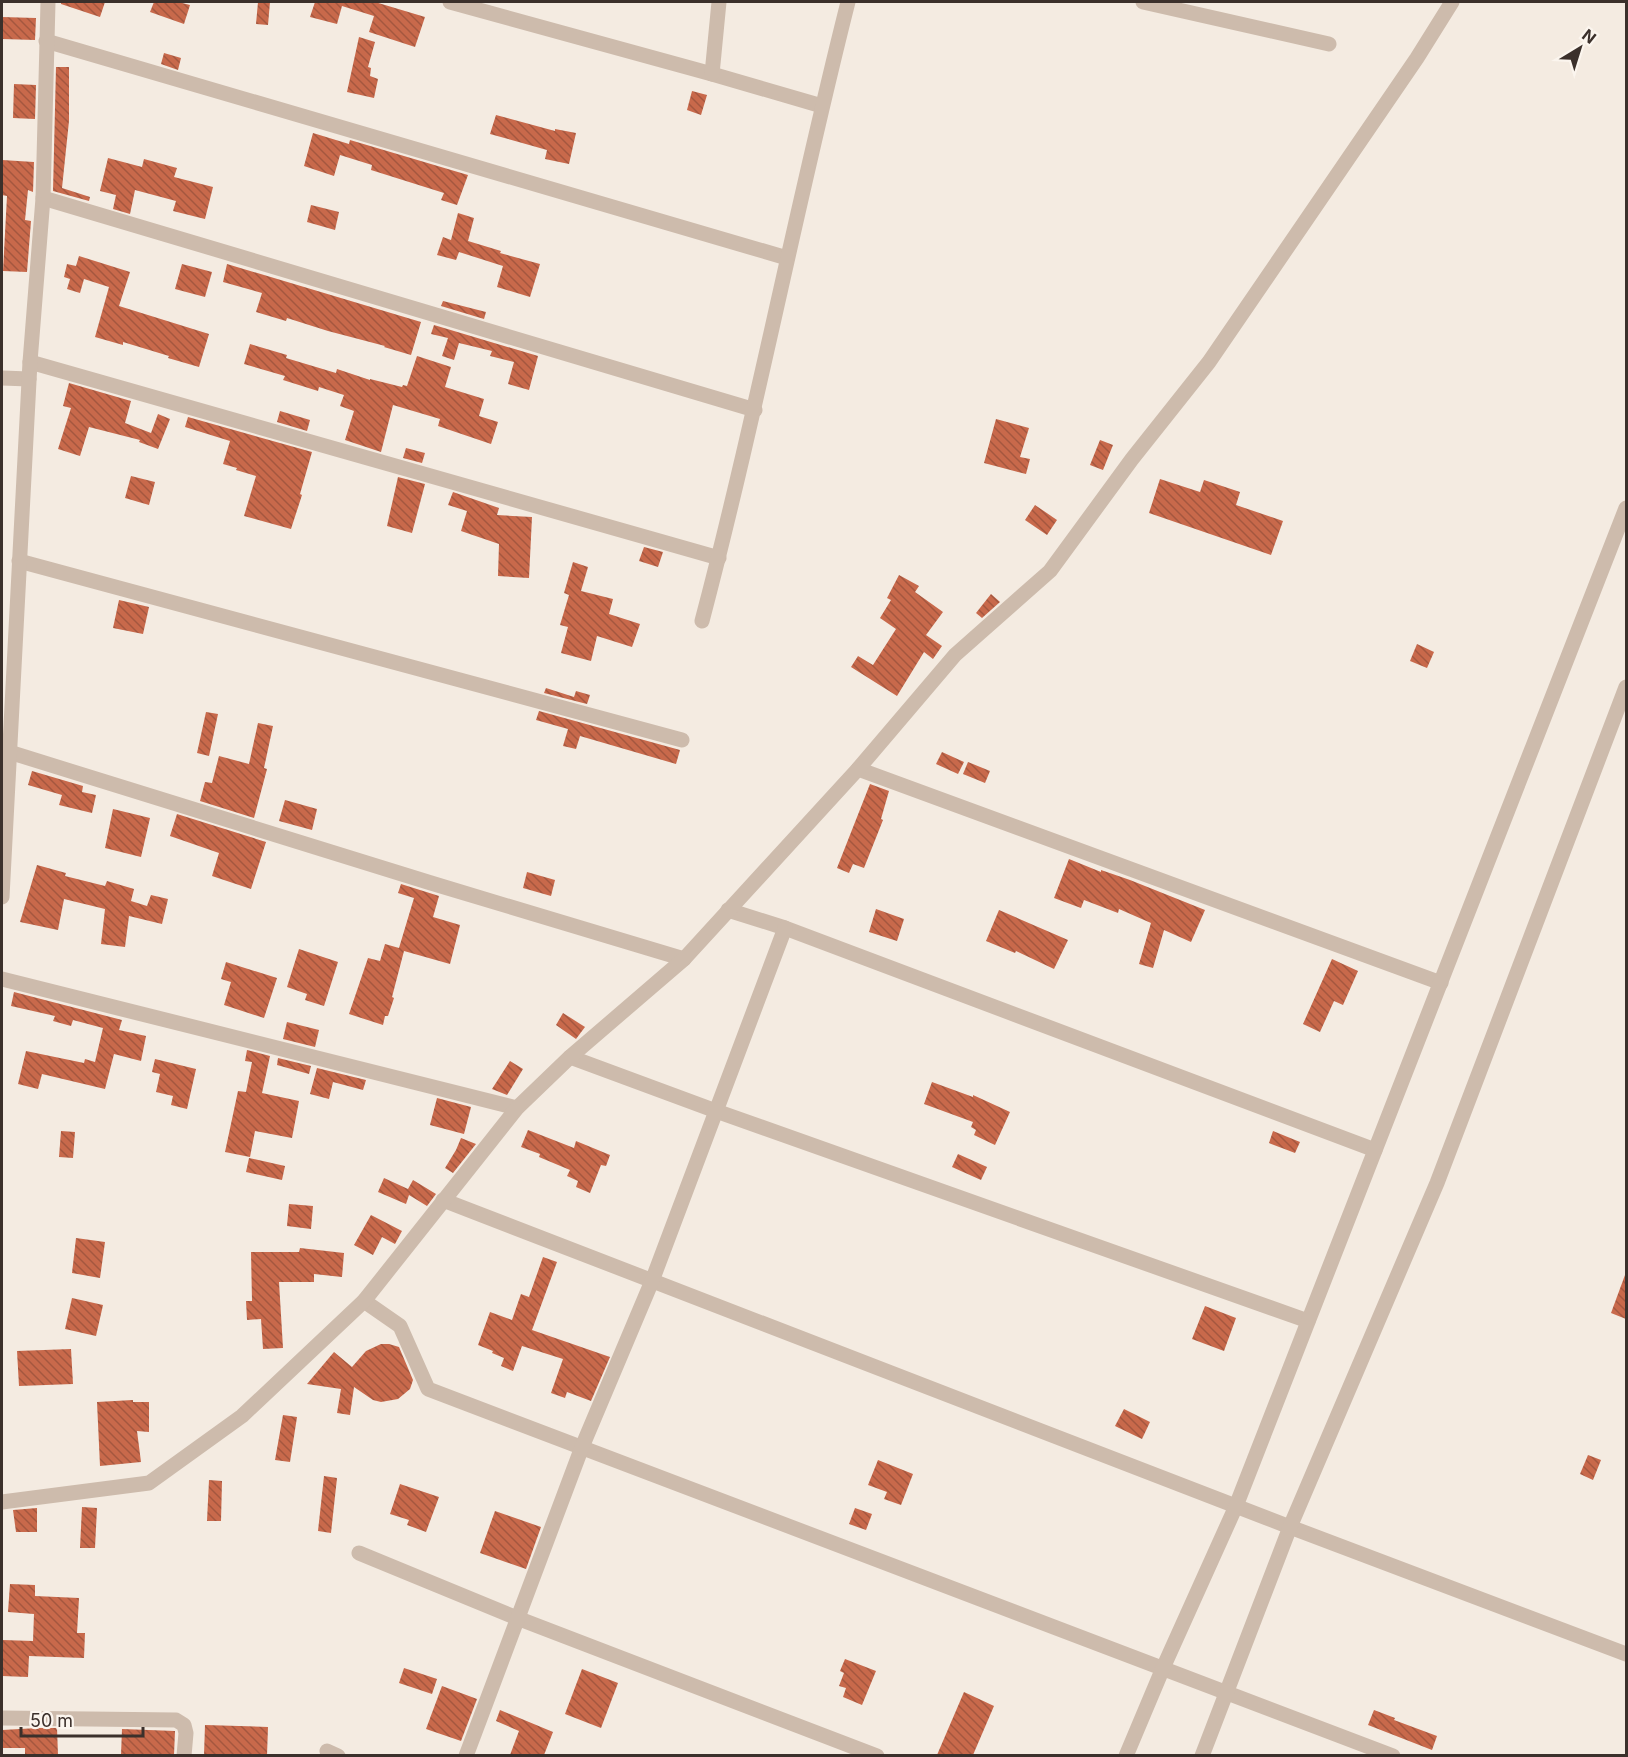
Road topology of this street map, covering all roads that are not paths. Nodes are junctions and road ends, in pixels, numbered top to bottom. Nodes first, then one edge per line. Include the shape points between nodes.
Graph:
1 (48, 2) edge
2 (450, 2) edge
3 (718, 2) edge
4 (848, 2) edge
5 (1143, 2) edge
6 (1452, 2) edge
7 (46, 41) junction
8 (1329, 44) dead end
9 (712, 74) junction
10 (822, 106) junction
11 (43, 198) junction
12 (787, 258) junction
13 (30, 362) junction
14 (2, 378) edge
15 (29, 379) junction
16 (755, 410) junction
17 (1626, 508) edge
18 (719, 558) junction
19 (19, 561) junction
20 (702, 621) dead end
21 (1626, 687) edge
22 (682, 740) dead end
23 (9, 752) junction
24 (858, 769) junction
25 (2, 897) edge
26 (728, 910) junction
27 (785, 928) junction
28 (684, 959) junction
29 (2, 979) edge
30 (1441, 983) junction
31 (570, 1057) junction
32 (517, 1108) junction
33 (716, 1112) junction
34 (1375, 1150) junction
35 (443, 1200) junction
36 (652, 1281) junction
37 (364, 1301) junction
38 (1308, 1321) junction
39 (582, 1447) junction
40 (2, 1502) edge
41 (1236, 1506) junction
42 (1290, 1527) junction
43 (359, 1553) dead end
44 (517, 1618) junction
45 (1626, 1654) edge
46 (1163, 1668) junction
47 (1227, 1692) junction
48 (2, 1718) edge
49 (184, 1755) edge
50 (466, 1755) edge
51 (877, 1755) edge
52 (1126, 1755) edge
53 (1202, 1755) edge
54 (1393, 1755) edge

1 - 7 street
2 - 9 street
3 - 9 street
4 - 10 street
5 - 8 street
6 - 24 street via 1209,362 1050,571 955,655
7 - 11 street
7 - 12 street
9 - 10 street
10 - 12 street
11 - 13 street
11 - 16 street
12 - 16 street
13 - 15 street
13 - 18 street
14 - 15 street
15 - 19 street
16 - 18 street
17 - 30 street
18 - 20 street
19 - 22 street
19 - 23 street
21 - 42 street via 1437,1183
23 - 25 street
23 - 28 street
24 - 26 street
24 - 30 street
26 - 27 street
26 - 28 street
27 - 33 street
27 - 34 street
28 - 31 street
29 - 32 street
30 - 34 street
31 - 32 street
31 - 33 street
32 - 35 street
33 - 36 street
33 - 38 street
34 - 38 street
35 - 36 street
35 - 37 street
36 - 39 street
36 - 41 street
37 - 39 street via 400,1326 428,1389
37 - 40 street via 242,1416 149,1483
38 - 41 street
39 - 44 street
39 - 46 street
41 - 42 street
41 - 46 street
42 - 45 street
42 - 47 street
43 - 44 street
44 - 50 street
44 - 51 street
46 - 47 street
46 - 52 street
47 - 53 street
47 - 54 street
48 - 49 street via 176,1720 184,1725 186,1733

